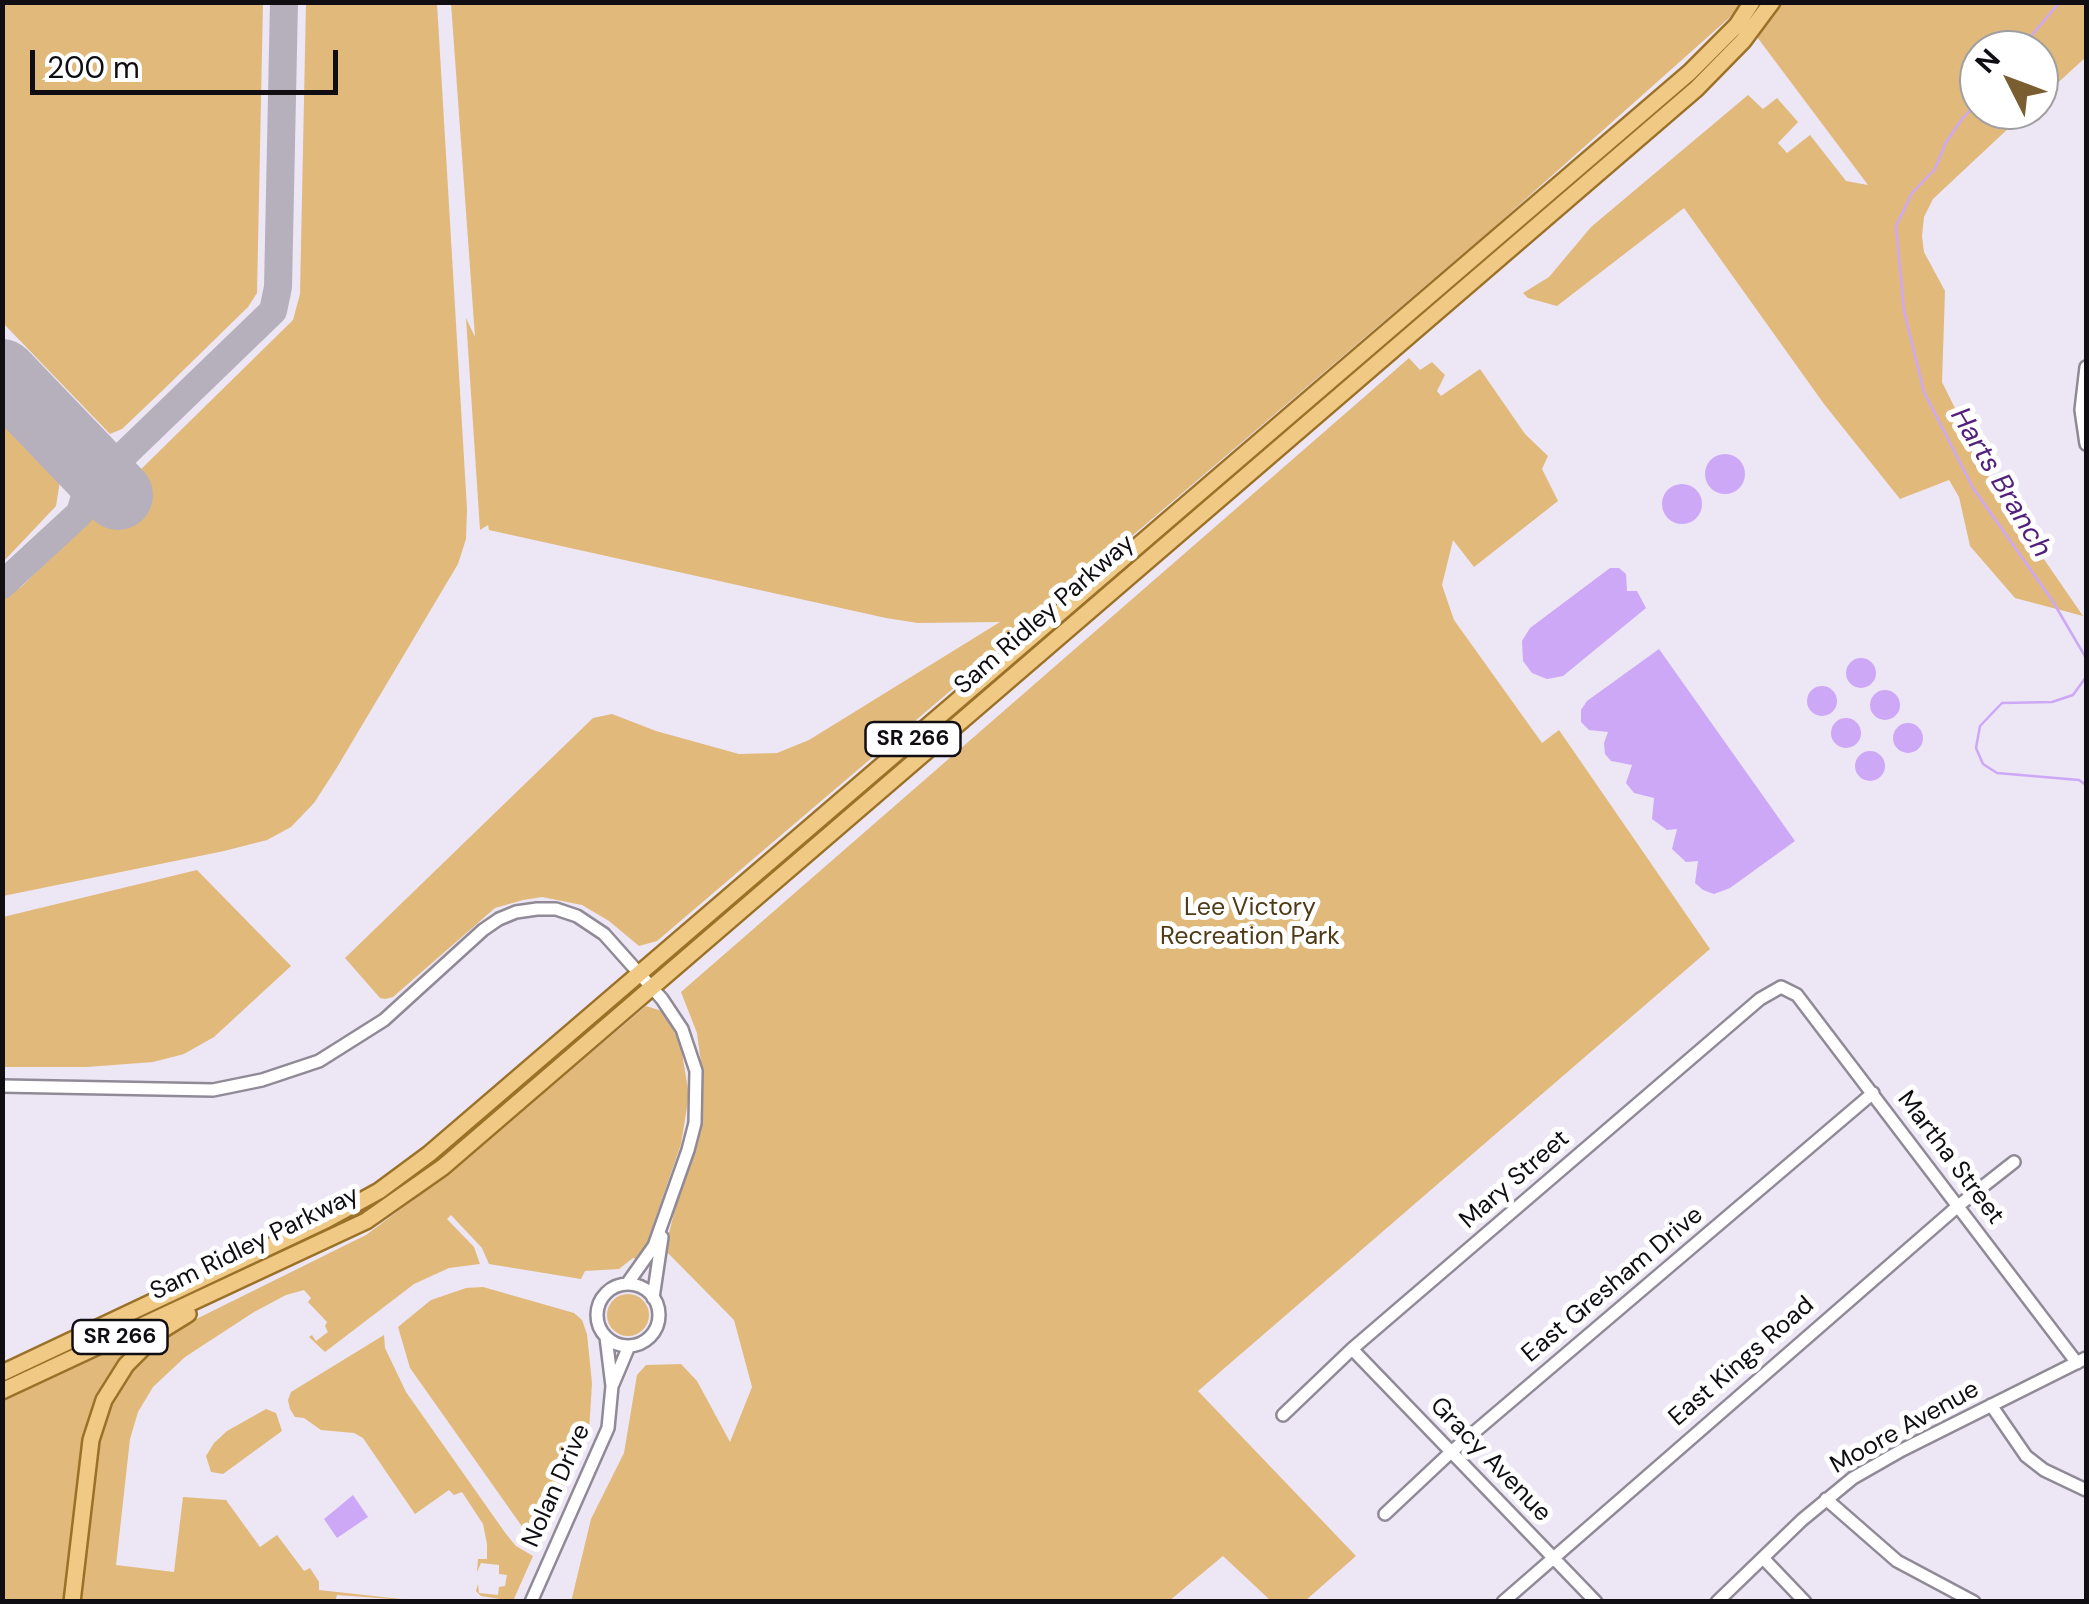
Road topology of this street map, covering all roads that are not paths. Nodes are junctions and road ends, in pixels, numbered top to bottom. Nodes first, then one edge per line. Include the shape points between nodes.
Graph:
1 (1752, 2) edge
2 (1772, 2) edge
3 (2086, 366) edge
4 (2086, 444) edge
5 (645, 980) junction
6 (1781, 987) joint
7 (2, 1086) edge
8 (1873, 1093) junction
9 (2014, 1162) dead end
10 (1958, 1206) junction
11 (663, 1224) junction
12 (238, 1282) junction
13 (627, 1284) junction
14 (654, 1298) junction
15 (606, 1337) junction
16 (629, 1346) junction
17 (1352, 1348) junction
18 (2082, 1360) edge
19 (2, 1373) edge
20 (612, 1386) junction
21 (2, 1391) edge
22 (1991, 1405) junction
23 (1283, 1414) dead end
24 (1451, 1452) junction
25 (2086, 1490) edge
26 (1826, 1499) junction
27 (1385, 1514) dead end
28 (1552, 1556) junction
29 (1763, 1558) junction
30 (72, 1602) edge
31 (530, 1602) edge
32 (1503, 1602) edge
33 (1596, 1602) edge
34 (1717, 1602) edge
35 (1805, 1602) edge
36 (1974, 1602) edge

1 - 5 main road, Sam Ridley Parkway / SR 266 via 1690,72
2 - 5 main road, Sam Ridley Parkway / SR 266 via 1696,89
3 - 4 street
5 - 7 street via 604,934 577,916 556,909 516,912 483,930 384,1020 319,1061 212,1090
5 - 11 street via 682,1029 697,1083 696,1123
5 - 12 main road, Sam Ridley Parkway / SR 266 via 442,1167 366,1221
5 - 19 main road, Sam Ridley Parkway / SR 266 via 379,1191
6 - 8 street, Martha Street via 1797,995
6 - 17 street, Mary Street
8 - 10 street, Martha Street
8 - 24 street, East Gresham Drive
9 - 10 street, East Kings Road
10 - 18 street, Martha Street
10 - 28 street, East Kings Road
11 - 13 street
11 - 14 street
12 - 21 main road, Sam Ridley Parkway / SR 266
12 - 30 main road via 160,1332 126,1365 104,1400 91,1440
13 - 14 street
13 - 15 street via 599,1305
14 - 16 street via 657,1327 644,1342
15 - 16 street
15 - 20 street, Nolan Drive
16 - 20 street, Nolan Drive
17 - 23 street, Mary Street
17 - 24 street, Gracy Avenue
18 - 22 street, Moore Avenue
20 - 31 street, Nolan Drive via 605,1437
22 - 25 street via 2026,1456
22 - 26 street, Moore Avenue via 1873,1466
24 - 27 street, East Gresham Drive
24 - 28 street, Gracy Avenue
26 - 29 street, Moore Avenue
26 - 36 street via 1897,1561
28 - 32 street, East Kings Road
28 - 33 street, Gracy Avenue
29 - 34 street, Moore Avenue
29 - 35 street

